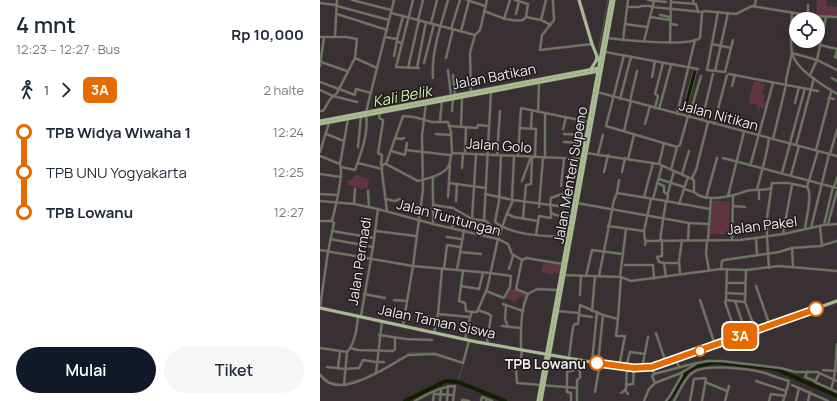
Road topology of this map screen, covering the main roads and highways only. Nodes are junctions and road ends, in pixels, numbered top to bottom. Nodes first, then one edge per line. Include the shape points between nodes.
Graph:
1 (579, 0) edge
2 (612, 0) edge
3 (602, 47) junction
4 (594, 49) junction
5 (597, 57) junction
6 (600, 67) junction
7 (591, 70) junction
8 (597, 77) junction
9 (550, 78) junction
10 (513, 85) junction
11 (471, 93) junction
12 (452, 97) junction
13 (426, 102) junction
14 (366, 113) junction
15 (337, 119) junction
16 (320, 122) edge
17 (584, 152) junction
18 (583, 159) junction
19 (575, 203) junction
20 (562, 275) junction
21 (837, 301) edge
22 (320, 308) edge
23 (548, 354) junction
24 (540, 401) edge

1 - 4 main road
2 - 3 main road, Jalan Menteri Supeno
2 - 6 main road, Jalan Menteri Supeno
3 - 4 main road
3 - 6 main road, Jalan Menteri Supeno
4 - 5 main road
5 - 6 main road
5 - 7 main road
6 - 7 main road, Jalan Batikan
6 - 8 main road, Jalan Menteri Supeno
6 - 17 main road, Jalan Menteri Supeno
7 - 8 main road
7 - 9 main road, Jalan Batikan
8 - 17 main road, Jalan Menteri Supeno
9 - 10 main road, Jalan Batikan
9 - 10 main road, Jalan Batikan
10 - 11 main road, Jalan Batikan
10 - 11 main road, Jalan Batikan
11 - 12 main road, Jalan Batikan
11 - 12 main road, Jalan Batikan
12 - 13 main road, Jalan Batikan
12 - 13 main road, Jalan Batikan
13 - 14 main road, Jalan Batikan
13 - 14 main road, Jalan Batikan
14 - 15 main road, Jalan Batikan
14 - 15 main road, Jalan Batikan
15 - 16 main road, Jalan Batikan
15 - 16 main road, Jalan Batikan
17 - 18 main road, Jalan Menteri Supeno
18 - 19 main road, Jalan Menteri Supeno
18 - 19 main road, Jalan Menteri Supeno
19 - 20 main road, Jalan Menteri Supeno
19 - 20 main road, Jalan Menteri Supeno
20 - 23 main road, Jalan Menteri Supeno
20 - 23 main road, Jalan Menteri Supeno
21 - 23 main road, Jalan Taman Siswa via 652,367 626,368
22 - 23 main road, Jalan Taman Siswa
23 - 24 main road

